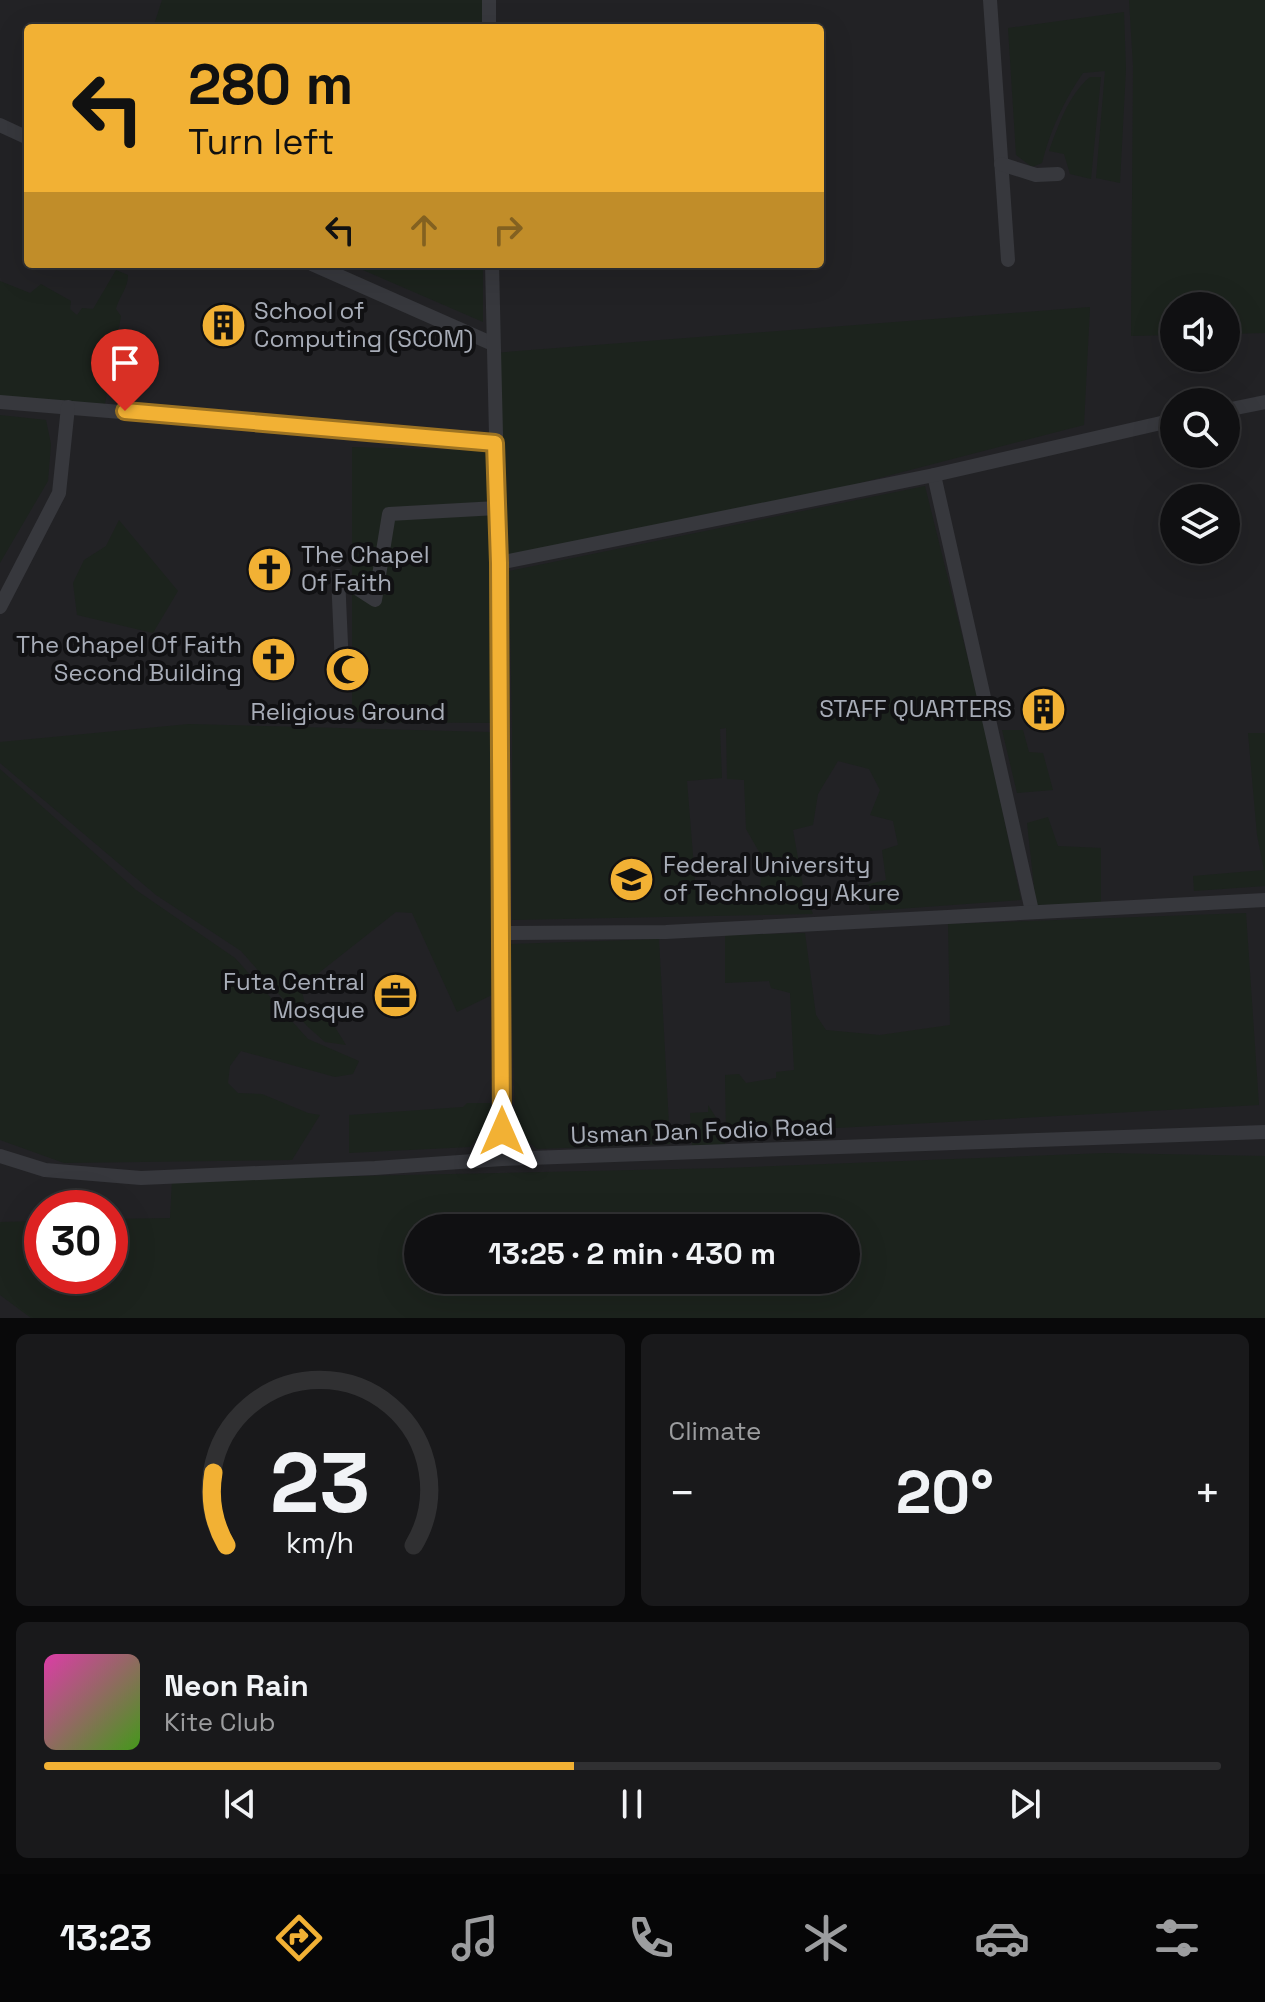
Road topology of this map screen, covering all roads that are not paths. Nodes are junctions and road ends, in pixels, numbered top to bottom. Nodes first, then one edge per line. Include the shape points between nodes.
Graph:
1 (489, 0) edge
2 (990, 0) edge
3 (489, 24) edge
4 (0, 125) edge
5 (24, 136) edge
6 (1001, 164) junction
7 (1058, 174) dead end
8 (1008, 260) dead end
9 (321, 268) edge
10 (492, 268) edge
11 (493, 344) junction
12 (0, 402) edge
13 (1265, 402) edge
14 (68, 407) junction
15 (1240, 407) edge
16 (1160, 423) edge
17 (495, 443) junction
18 (934, 475) junction
19 (497, 508) junction
20 (499, 563) junction
21 (0, 607) edge
22 (342, 667) dead end
23 (1265, 900) edge
24 (1032, 911) junction
25 (501, 933) junction
26 (1265, 1132) edge
27 (0, 1156) edge
28 (502, 1159) junction

1 - 3 street
2 - 6 street
4 - 5 street
6 - 7 street via 1036,175
6 - 8 street
9 - 11 street
10 - 11 street
11 - 17 street
12 - 14 street
13 - 15 street
14 - 17 street
14 - 21 street via 59,493
16 - 18 street
17 - 19 street
18 - 20 street
18 - 24 street
19 - 20 street
19 - 22 street via 389,514 375,600 338,576
20 - 25 street
23 - 24 street
24 - 25 street via 671,932
25 - 28 street
26 - 28 street, Usman Dan Fodio Road
27 - 28 street, Usman Dan Fodio Road via 45,1170 141,1178

